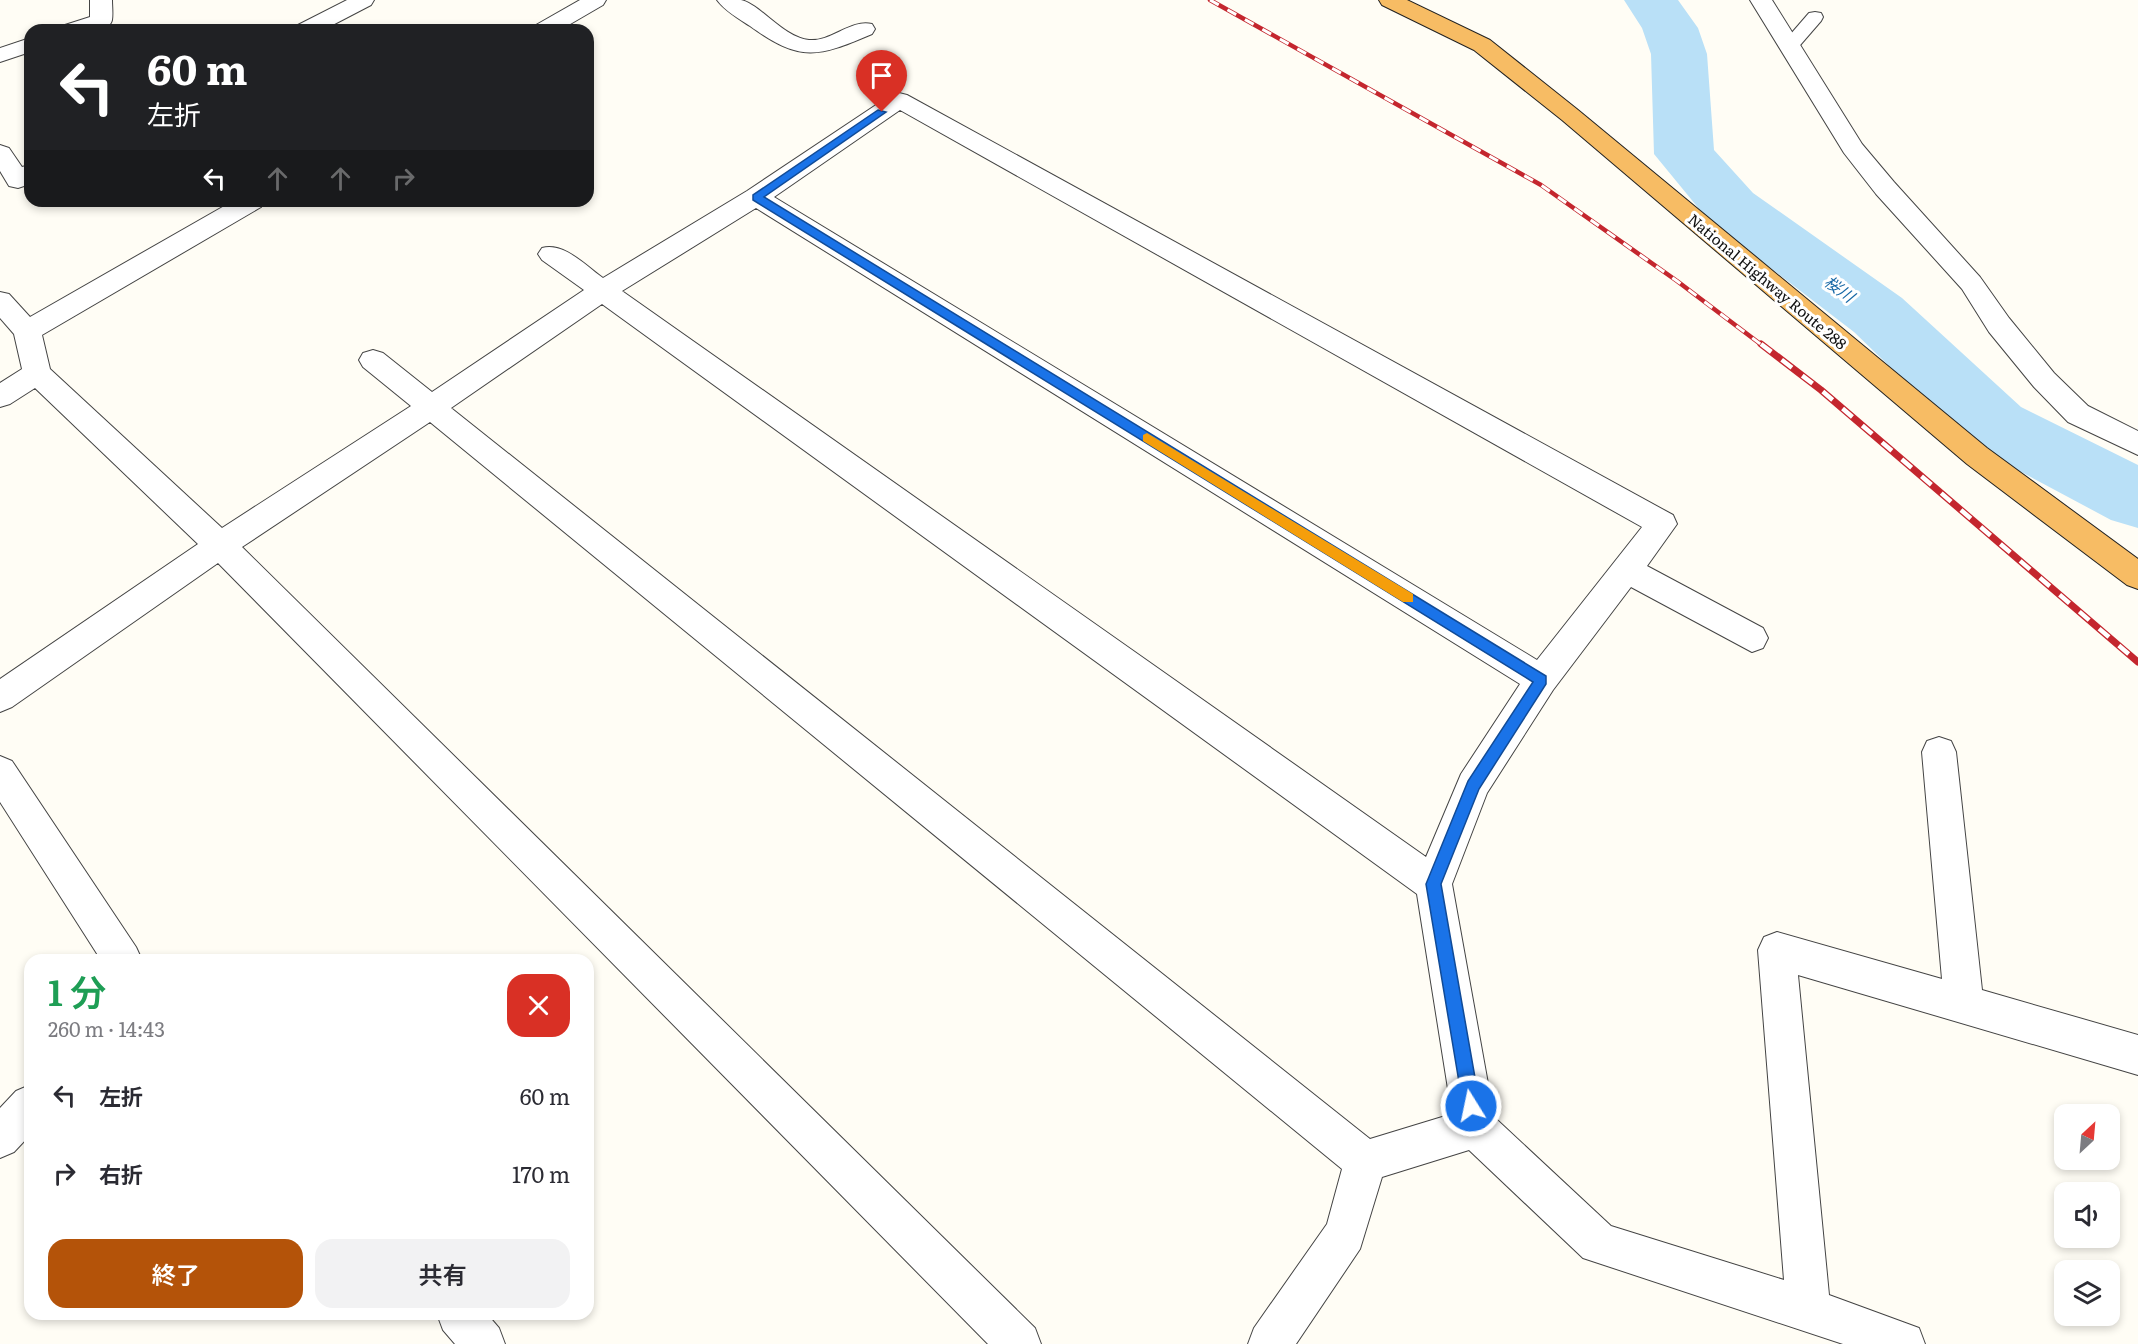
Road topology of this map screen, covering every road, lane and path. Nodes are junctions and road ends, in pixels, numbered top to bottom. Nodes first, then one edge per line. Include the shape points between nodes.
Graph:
1 (101, 0) edge
2 (363, 0) edge
3 (595, 0) edge
4 (728, 0) edge
5 (1390, 0) edge
6 (1761, 0) edge
7 (1815, 17) dead end
8 (92, 24) edge
9 (317, 24) edge
10 (554, 24) edge
11 (864, 29) dead end
12 (24, 47) edge
13 (1789, 48) junction
14 (0, 55) edge
15 (0, 153) edge
16 (16, 183) edge
17 (756, 197) junction
18 (242, 207) edge
19 (551, 254) dead end
20 (602, 291) junction
21 (0, 301) edge
22 (27, 331) junction
23 (374, 360) dead end
24 (37, 373) junction
25 (0, 397) edge
26 (433, 406) junction
27 (2138, 444) edge
28 (220, 544) junction
29 (1627, 570) junction
30 (2138, 576) edge
31 (1752, 638) dead end
32 (1541, 680) junction
33 (0, 697) edge
34 (1939, 752) dead end
35 (0, 772) edge
36 (1434, 884) junction
37 (119, 954) edge
38 (1964, 1004) junction
39 (2138, 1055) edge
40 (24, 1112) edge
41 (1475, 1128) junction
42 (0, 1138) edge
43 (1365, 1161) junction
44 (1808, 1309) junction
45 (464, 1320) edge
46 (483, 1344) edge
47 (1020, 1344) edge
48 (1270, 1344) edge
49 (1903, 1344) edge

1 - 8 street via 101,21
2 - 9 street
3 - 10 street
4 - 11 street via 798,46 828,45
5 - 30 highway, National Highway Route 288 via 1482,45 1977,456
6 - 13 street
7 - 13 lane
12 - 14 street
13 - 27 street via 1853,148 1971,283 2044,380 2078,414
15 - 16 street
17 - 20 street
17 - 29 street via 899,100 1662,524
17 - 32 street
18 - 22 street
19 - 20 street
20 - 26 street
20 - 36 street
21 - 22 street
22 - 24 street
23 - 26 street
24 - 25 street
24 - 28 street
26 - 28 street
26 - 43 street
28 - 33 street
28 - 47 street
29 - 31 street
29 - 32 street
32 - 36 street via 1473,785
34 - 38 street
35 - 37 street
36 - 41 street
38 - 39 street
38 - 44 street via 1778,950
40 - 42 street
41 - 43 street
41 - 44 street via 1598,1243
43 - 48 street via 1345,1234
44 - 49 street
45 - 46 street

